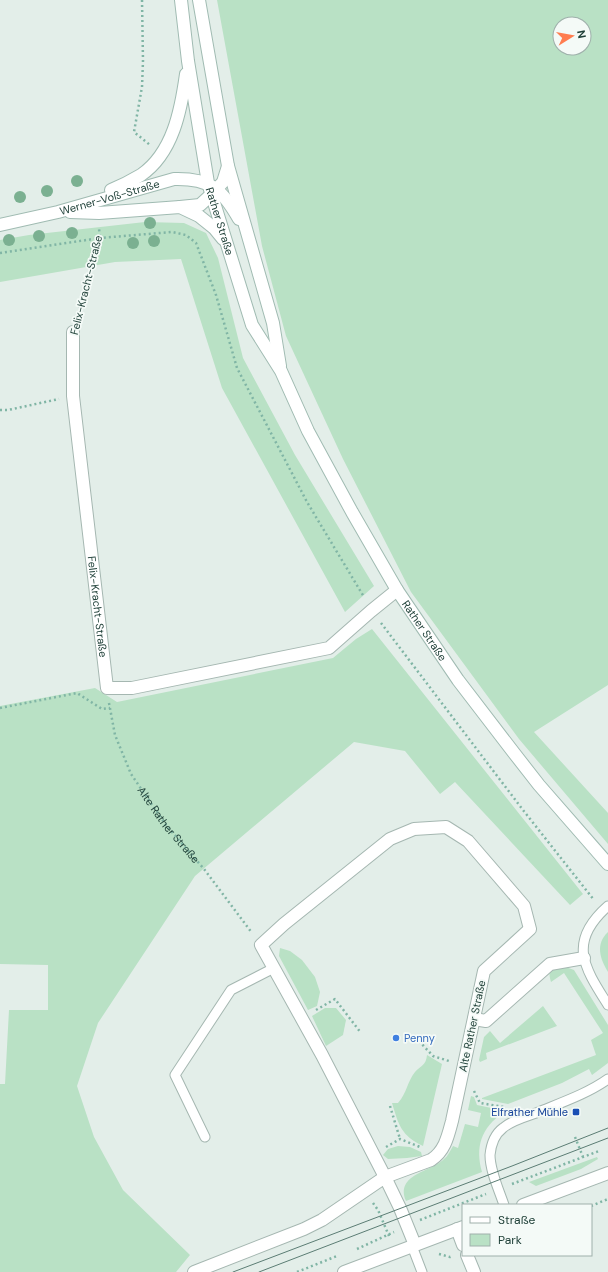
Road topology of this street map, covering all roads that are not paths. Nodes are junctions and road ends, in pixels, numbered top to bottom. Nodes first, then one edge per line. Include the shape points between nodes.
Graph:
1 (181, 0) edge
2 (199, 0) edge
3 (188, 61) junction
4 (228, 166) junction
5 (212, 189) junction
6 (180, 207) junction
7 (58, 212) junction
8 (0, 225) edge
9 (247, 232) junction
10 (228, 245) junction
11 (73, 332) road end
12 (281, 371) junction
13 (397, 590) junction
14 (608, 864) edge
15 (605, 908) edge
16 (584, 958) junction
17 (274, 968) junction
18 (608, 1005) edge
19 (474, 1019) junction
20 (608, 1078) edge
21 (205, 1137) dead end
22 (608, 1173) edge
23 (385, 1177) junction
24 (504, 1204) edge
25 (526, 1204) edge
26 (460, 1228) edge
27 (462, 1239) edge
28 (413, 1245) junction
29 (467, 1256) edge
30 (354, 1270) edge
31 (194, 1272) edge
32 (422, 1272) edge
33 (474, 1272) edge

1 - 3 street, Rather Straße
2 - 4 street, Rather Straße
3 - 5 street, Rather Straße
3 - 7 street, Rather Straße via 182,103 168,142 153,164 124,184
4 - 5 street, Rather Straße via 223,182
4 - 9 street, Rather Straße
5 - 6 street via 200,205
5 - 7 street, Werner-Voß-Straße via 189,178 174,179
5 - 9 street via 234,210
5 - 10 street, Rather Straße
6 - 7 street via 99,214
6 - 10 street via 199,216 214,228
7 - 8 street, Werner-Voß-Straße
9 - 12 street, Rather Straße via 273,323
10 - 12 street, Rather Straße via 252,325
11 - 13 street, Felix-Kracht-Straße via 73,396 108,688 132,688 329,648
12 - 13 street, Rather Straße via 308,431
13 - 14 street, Rather Straße via 458,680 539,785
15 - 16 lane via 586,934
16 - 18 lane via 589,975
16 - 19 street via 550,964 486,1021
17 - 19 street, Alte Rather Straße via 261,945 284,924 390,839 414,829 446,827 468,841 524,906 530,928 484,971
17 - 21 lane via 230,990 175,1074
17 - 23 street
19 - 23 street, Alte Rather Straße via 448,1138 438,1156
20 - 24 lane via 585,1092 502,1128 491,1148 491,1164
22 - 25 street
23 - 28 street via 400,1208
23 - 31 street via 322,1220 304,1229
26 - 27 street
26 - 28 street
28 - 30 street
28 - 32 lane
29 - 33 street

